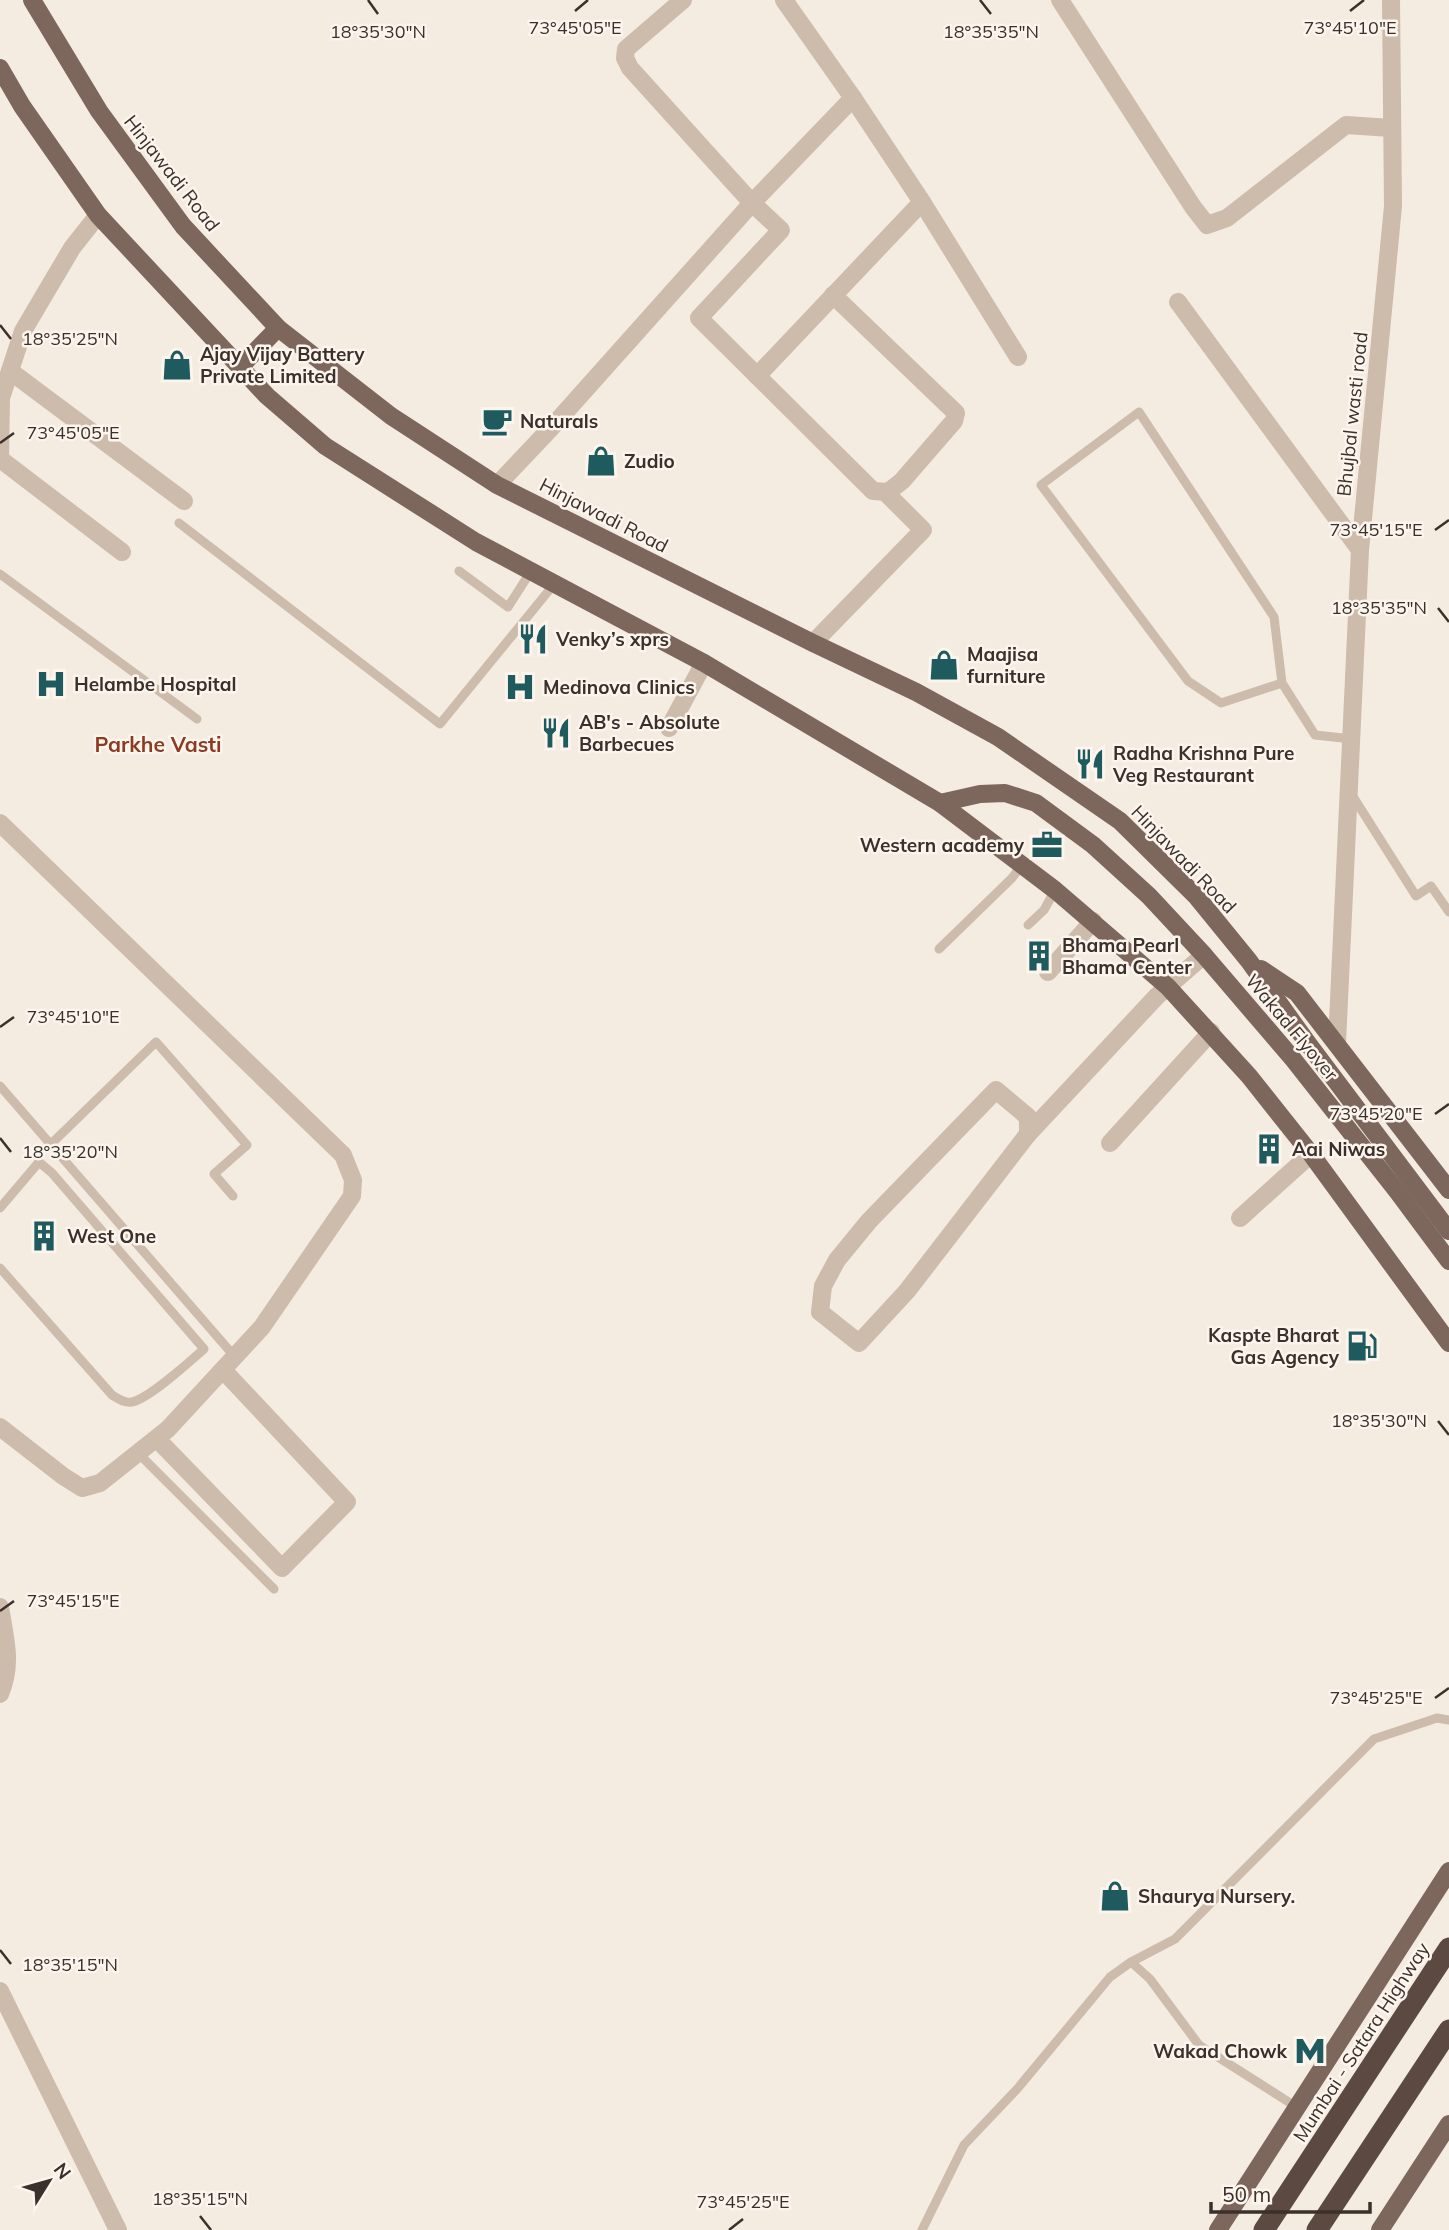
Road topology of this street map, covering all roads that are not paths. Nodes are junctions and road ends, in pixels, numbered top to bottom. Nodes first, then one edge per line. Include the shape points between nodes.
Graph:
1 (32, 0) edge
2 (683, 0) edge
3 (784, 0) edge
4 (1060, 0) edge
5 (1391, 0) edge
6 (0, 68) edge
7 (853, 98) junction
8 (1391, 128) junction
9 (922, 202) junction
10 (752, 203) junction
11 (98, 215) junction
12 (833, 295) junction
13 (1178, 302) dead end
14 (278, 328) junction
15 (1018, 357) dead end
16 (240, 368) junction
17 (10, 371) junction
18 (757, 376) junction
19 (0, 459) edge
20 (497, 485) junction
21 (885, 492) junction
22 (184, 501) dead end
23 (179, 523) dead end
24 (1360, 550) junction
25 (122, 552) dead end
26 (532, 570) junction
27 (459, 571) dead end
28 (0, 574) edge
29 (555, 583) junction
30 (813, 643) junction
31 (704, 663) junction
32 (1282, 683) junction
33 (197, 719) dead end
34 (669, 728) dead end
35 (1352, 739) junction
36 (1349, 790) junction
37 (940, 803) junction
38 (0, 822) edge
39 (1022, 865) junction
40 (1055, 890) junction
41 (1449, 912) edge
42 (1093, 921) junction
43 (1028, 925) dead end
44 (939, 949) dead end
45 (1204, 955) junction
46 (1250, 961) junction
47 (1048, 972) dead end
48 (1168, 987) junction
49 (1211, 1032) junction
50 (1337, 1042) junction
51 (0, 1086) edge
52 (1028, 1134) junction
53 (1110, 1143) dead end
54 (51, 1144) junction
55 (1311, 1154) junction
56 (1449, 1190) edge
57 (233, 1196) dead end
58 (0, 1208) edge
59 (1240, 1219) dead end
60 (1449, 1231) edge
61 (1449, 1261) edge
62 (0, 1268) edge
63 (1449, 1343) edge
64 (229, 1363) junction
65 (0, 1427) edge
66 (157, 1439) junction
67 (139, 1454) junction
68 (274, 1589) dead end
69 (0, 1607) edge
70 (2, 1634) edge
71 (0, 1694) edge
72 (1449, 1720) edge
73 (1449, 1871) edge
74 (1449, 1948) edge
75 (1131, 1962) junction
76 (0, 1992) edge
77 (1449, 2030) edge
78 (1297, 2108) junction
79 (1449, 2124) edge
80 (118, 2230) edge
81 (922, 2230) edge
82 (1218, 2230) edge
83 (1264, 2230) edge
84 (1317, 2230) edge
85 (1380, 2230) edge

1 - 14 main road, Hinjawadi Road via 99,111 183,226
2 - 10 street via 626,49 625,58
3 - 7 street
4 - 8 street via 1207,225 1227,218 1346,125
5 - 8 street, Bhujbal wasti road
6 - 11 main road
7 - 9 street
7 - 10 street
8 - 24 street, Bhujbal wasti road via 1393,206
9 - 12 street
9 - 15 street
10 - 18 street via 781,230 699,318
10 - 20 street
11 - 16 main road
11 - 17 street via 72,248 23,331
12 - 18 street
12 - 21 street via 956,413 902,481
13 - 24 street
14 - 16 main road
14 - 20 main road, Hinjawadi Road via 391,416
16 - 26 main road via 325,446 465,535
17 - 19 street via 1,398
17 - 22 street
18 - 21 street via 873,491
19 - 25 street
20 - 30 main road, Hinjawadi Road
21 - 30 street via 923,530
23 - 29 lane via 440,724
24 - 35 street, Bhujbal wasti road
26 - 27 lane via 508,607
26 - 29 main road
28 - 33 lane
29 - 31 main road
30 - 46 main road, Hinjawadi Road via 998,737 1110,814 1196,897
31 - 34 street
31 - 37 main road
32 - 32 lane via 1274,617 1139,412 1041,485 1188,681 1221,703
32 - 35 lane via 1315,735
35 - 36 street, Bhujbal wasti road
36 - 41 lane via 1416,896 1431,886
36 - 50 street, Bhujbal wasti road
37 - 39 main road
37 - 45 main road via 1005,793 1036,803 1093,845
38 - 64 street via 343,1155 353,1180 352,1196 262,1327
39 - 40 main road
39 - 44 lane
40 - 42 main road
40 - 43 lane via 1044,910
42 - 47 street
42 - 48 main road
45 - 48 street
45 - 61 main road, Wakad Flyover via 1293,1059
46 - 50 main road via 1297,993
46 - 60 main road, Wakad Flyover
48 - 49 main road
48 - 52 street
49 - 53 street
49 - 55 main road
50 - 56 main road
51 - 54 lane
52 - 52 street via 1028,1117 996,1090 837,1260 823,1286 820,1312 859,1343 907,1291
54 - 57 lane via 156,1042 247,1145 214,1174
54 - 64 lane
55 - 59 street
55 - 63 main road
58 - 62 lane via 39,1162 204,1349 147,1395 124,1402 112,1395
64 - 66 street
64 - 66 street via 347,1502 282,1568
65 - 67 street via 82,1488 100,1483
66 - 67 street
67 - 68 lane
69 - 70 street
70 - 71 street via 8,1658
72 - 75 lane via 1437,1718 1374,1740 1175,1938
73 - 78 main road
74 - 83 highway, Mumbai - Satara Highway
75 - 78 lane via 1150,1979 1199,2045
75 - 81 lane via 1110,1978 964,2145
76 - 80 street
77 - 84 highway
78 - 82 main road
79 - 85 main road

